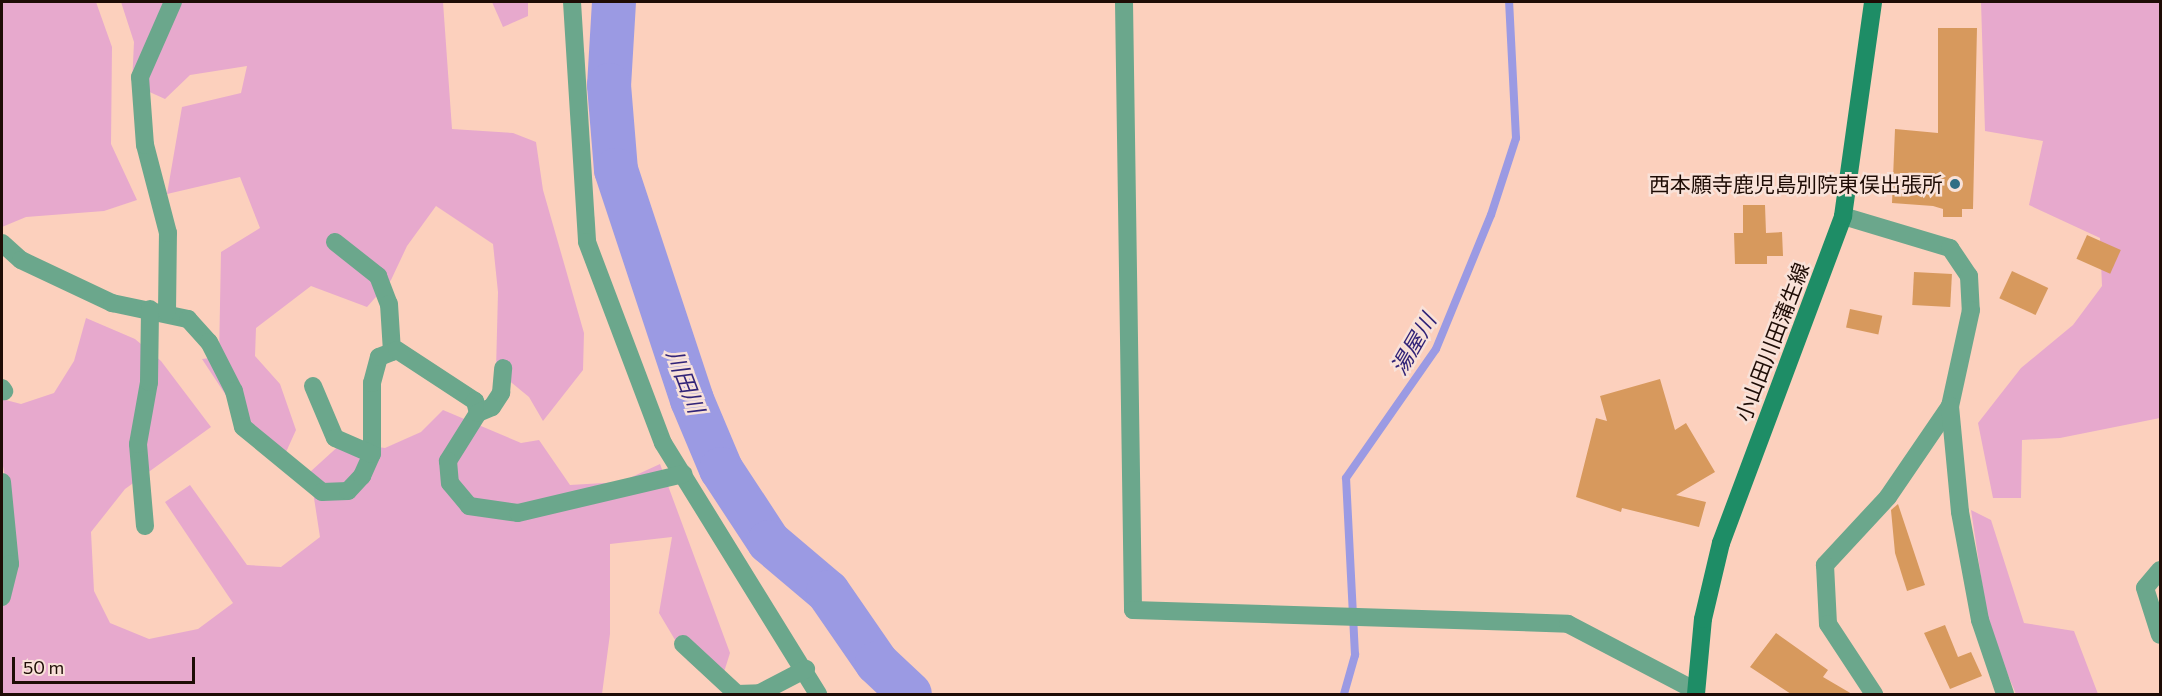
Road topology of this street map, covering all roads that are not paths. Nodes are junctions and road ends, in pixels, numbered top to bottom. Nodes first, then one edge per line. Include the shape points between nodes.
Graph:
1 (173, 2) edge
2 (572, 2) edge
3 (1124, 2) edge
4 (1873, 2) edge
5 (1843, 216) junction
6 (334, 242) dead end
7 (2, 243) edge
8 (158, 311) junction
9 (392, 352) junction
10 (503, 368) dead end
11 (313, 386) dead end
12 (1950, 406) junction
13 (478, 413) junction
14 (372, 454) junction
15 (683, 474) junction
16 (2, 482) edge
17 (145, 526) dead end
18 (2160, 570) edge
19 (2, 597) edge
20 (2160, 636) edge
21 (682, 644) dead end
22 (806, 669) junction
23 (1696, 693) edge
24 (818, 694) edge
25 (1874, 694) edge
26 (2005, 694) edge

1 - 8 street via 141,77 145,145 168,233
2 - 15 street via 586,242 663,443
3 - 23 street via 1133,610 1568,624
4 - 5 main road, 小山田川田蒲生線
5 - 12 street via 1950,248 1969,276 1971,310
5 - 23 main road, 小山田川田蒲生線 via 1721,543 1702,620
6 - 9 street via 378,276 389,304
7 - 8 street via 21,260 112,303
8 - 14 street via 188,319 209,342 234,391 243,427 322,492 348,491 362,476
8 - 17 street via 138,444
9 - 13 street via 475,401
9 - 14 street via 379,357 372,383
10 - 13 street via 501,393 492,407
11 - 14 street via 334,438
12 - 25 street via 1888,497 1825,565 1828,624
12 - 26 street via 1962,522 1980,620
13 - 15 street via 448,461 450,483 469,506 518,513
15 - 22 street
16 - 19 street via 10,564
18 - 20 street via 2145,588
21 - 22 street via 737,694 760,693
22 - 24 street

